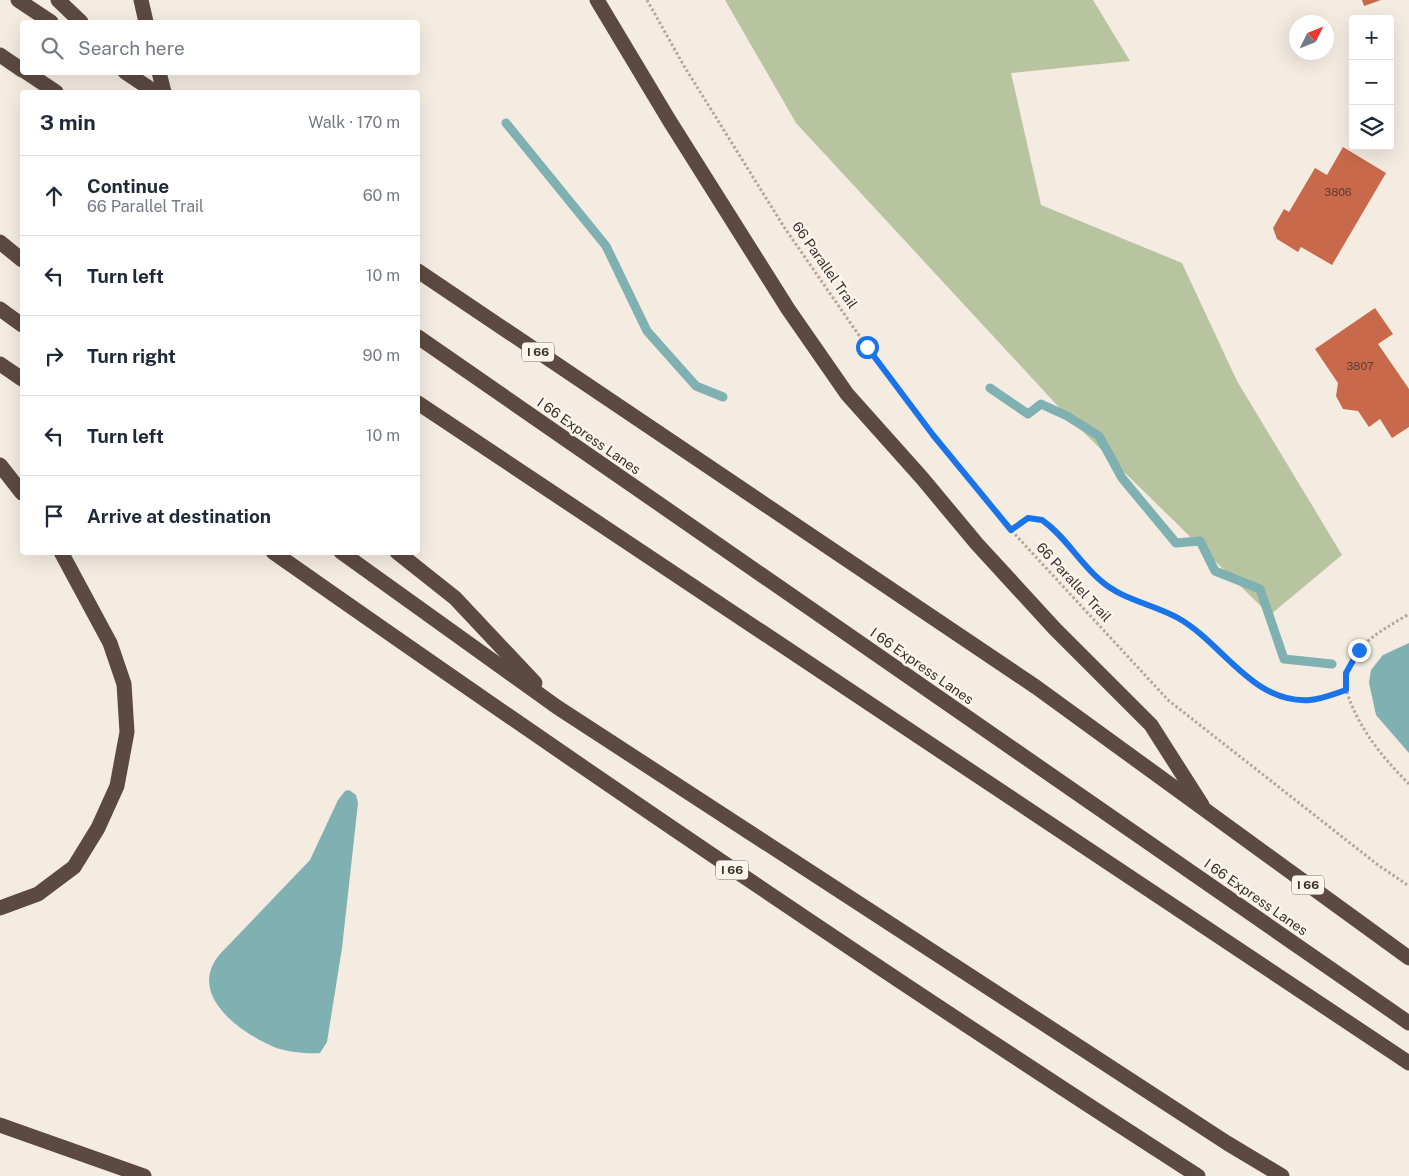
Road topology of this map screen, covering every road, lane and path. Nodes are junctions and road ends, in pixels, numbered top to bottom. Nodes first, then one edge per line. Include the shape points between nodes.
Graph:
1 (18, 0) edge
2 (58, 0) edge
3 (141, 0) edge
4 (598, 0) edge
5 (647, 0) edge
6 (48, 20) edge
7 (79, 20) edge
8 (146, 20) edge
9 (0, 55) edge
10 (20, 69) edge
11 (30, 75) edge
12 (130, 75) edge
13 (137, 75) edge
14 (159, 75) edge
15 (53, 90) edge
16 (154, 90) edge
17 (155, 90) edge
18 (156, 90) edge
19 (0, 242) edge
20 (20, 258) edge
21 (420, 272) edge
22 (0, 309) edge
23 (20, 324) edge
24 (420, 337) edge
25 (0, 364) edge
26 (20, 378) edge
27 (420, 404) edge
28 (0, 465) edge
29 (20, 490) edge
30 (1011, 530) junction
31 (63, 555) edge
32 (278, 555) edge
33 (345, 555) edge
34 (401, 555) edge
35 (1409, 614) edge
36 (1346, 690) junction
37 (557, 707) junction
38 (1409, 784) edge
39 (1207, 813) junction
40 (1409, 886) edge
41 (0, 908) edge
42 (1409, 958) edge
43 (1409, 1023) edge
44 (1409, 1063) edge
45 (0, 1125) edge
46 (144, 1176) edge
47 (1198, 1176) edge
48 (1282, 1176) edge

1 - 6 highway
2 - 7 highway
3 - 8 highway
4 - 39 highway via 668,120 788,309 847,394 1055,629 1151,725
5 - 30 path, 66 Parallel Trail via 784,227 867,347 933,435
9 - 10 highway
11 - 15 highway
12 - 16 highway
13 - 17 highway
14 - 18 highway
19 - 20 highway
21 - 39 highway, I 66 via 1036,687
22 - 23 highway
24 - 43 highway, I 66 Express Lanes
25 - 26 highway
27 - 44 highway
28 - 29 highway
30 - 36 path via 1028,518 1042,520 1100,581 1120,594 1192,627 1263,689 1296,700 1311,700
30 - 40 path, 66 Parallel Trail via 1168,700
31 - 41 highway via 110,643 124,684 127,732 117,786 98,828 74,867 38,894
32 - 47 highway, I 66 via 831,937
33 - 37 highway
34 - 37 highway via 455,598
35 - 36 path via 1374,636 1359,650 1346,673
36 - 38 path via 1355,716 1370,740
37 - 48 highway
39 - 42 highway, I 66
45 - 46 highway

